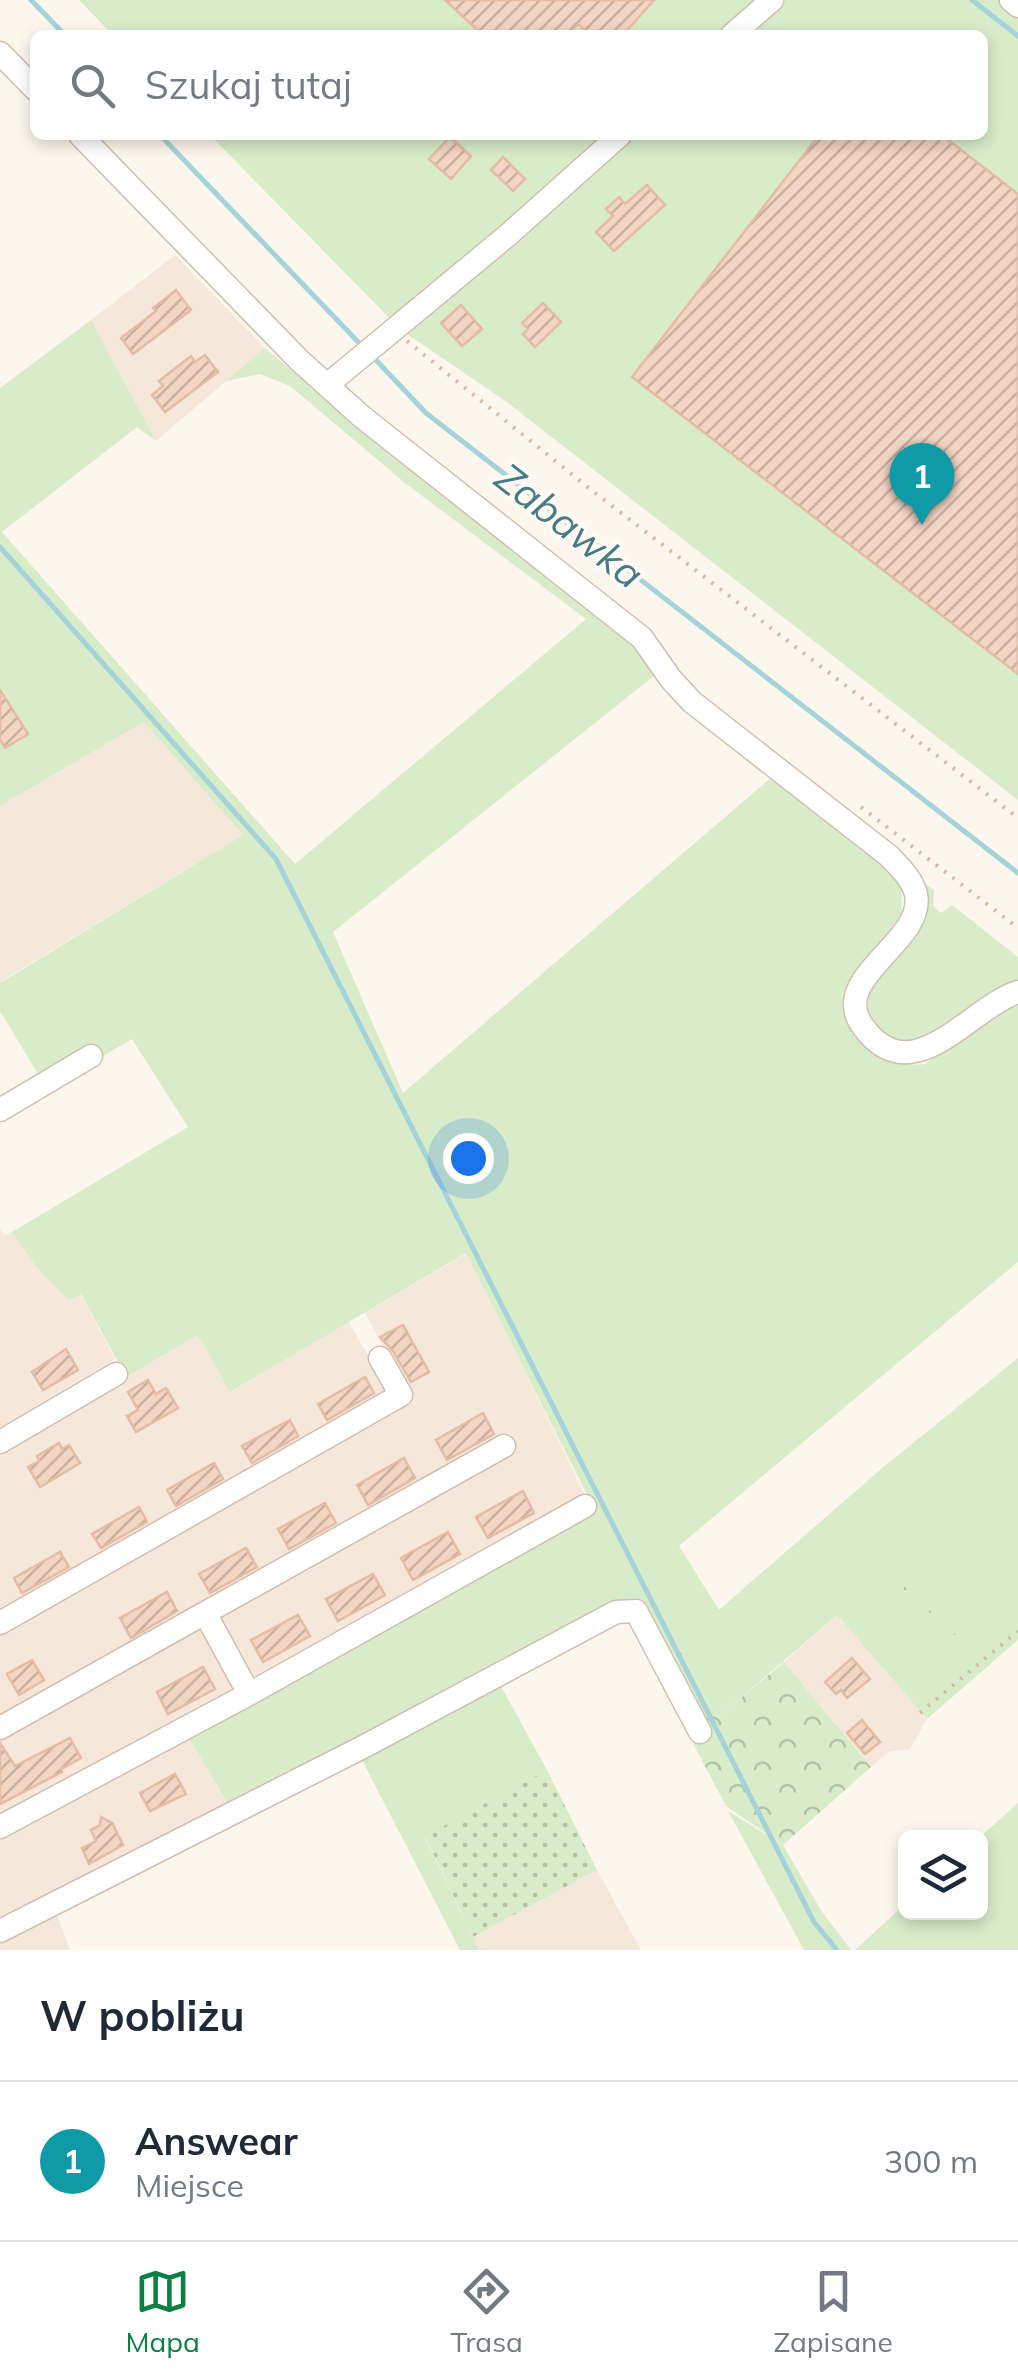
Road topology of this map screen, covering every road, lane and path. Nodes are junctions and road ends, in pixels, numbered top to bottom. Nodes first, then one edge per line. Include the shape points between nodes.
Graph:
1 (772, 0) edge
2 (1010, 0) edge
3 (1018, 6) edge
4 (738, 30) edge
5 (0, 53) edge
6 (30, 84) edge
7 (85, 140) edge
8 (614, 140) edge
9 (375, 344) junction
10 (327, 386) junction
11 (1018, 818) edge
12 (1018, 992) edge
13 (91, 1056) dead end
14 (0, 1110) edge
15 (380, 1358) dead end
16 (116, 1374) dead end
17 (0, 1442) edge
18 (504, 1446) dead end
19 (586, 1506) dead end
20 (205, 1613) junction
21 (0, 1623) edge
22 (1018, 1631) edge
23 (249, 1694) junction
24 (920, 1713) dead end
25 (0, 1728) edge
26 (700, 1732) dead end
27 (0, 1828) edge
28 (0, 1932) edge

1 - 4 street
2 - 3 street
5 - 6 street
7 - 10 street
8 - 9 street
9 - 10 street
9 - 11 path via 590,489
10 - 12 street via 642,638 692,702 907,875 916,896 912,921 861,984 855,1002 861,1025 876,1040 912,1054
13 - 14 street
15 - 21 street via 401,1395
16 - 17 street
18 - 20 street
19 - 23 street
20 - 23 street
20 - 25 street
22 - 24 path
23 - 27 street
26 - 28 street via 636,1611 616,1612

